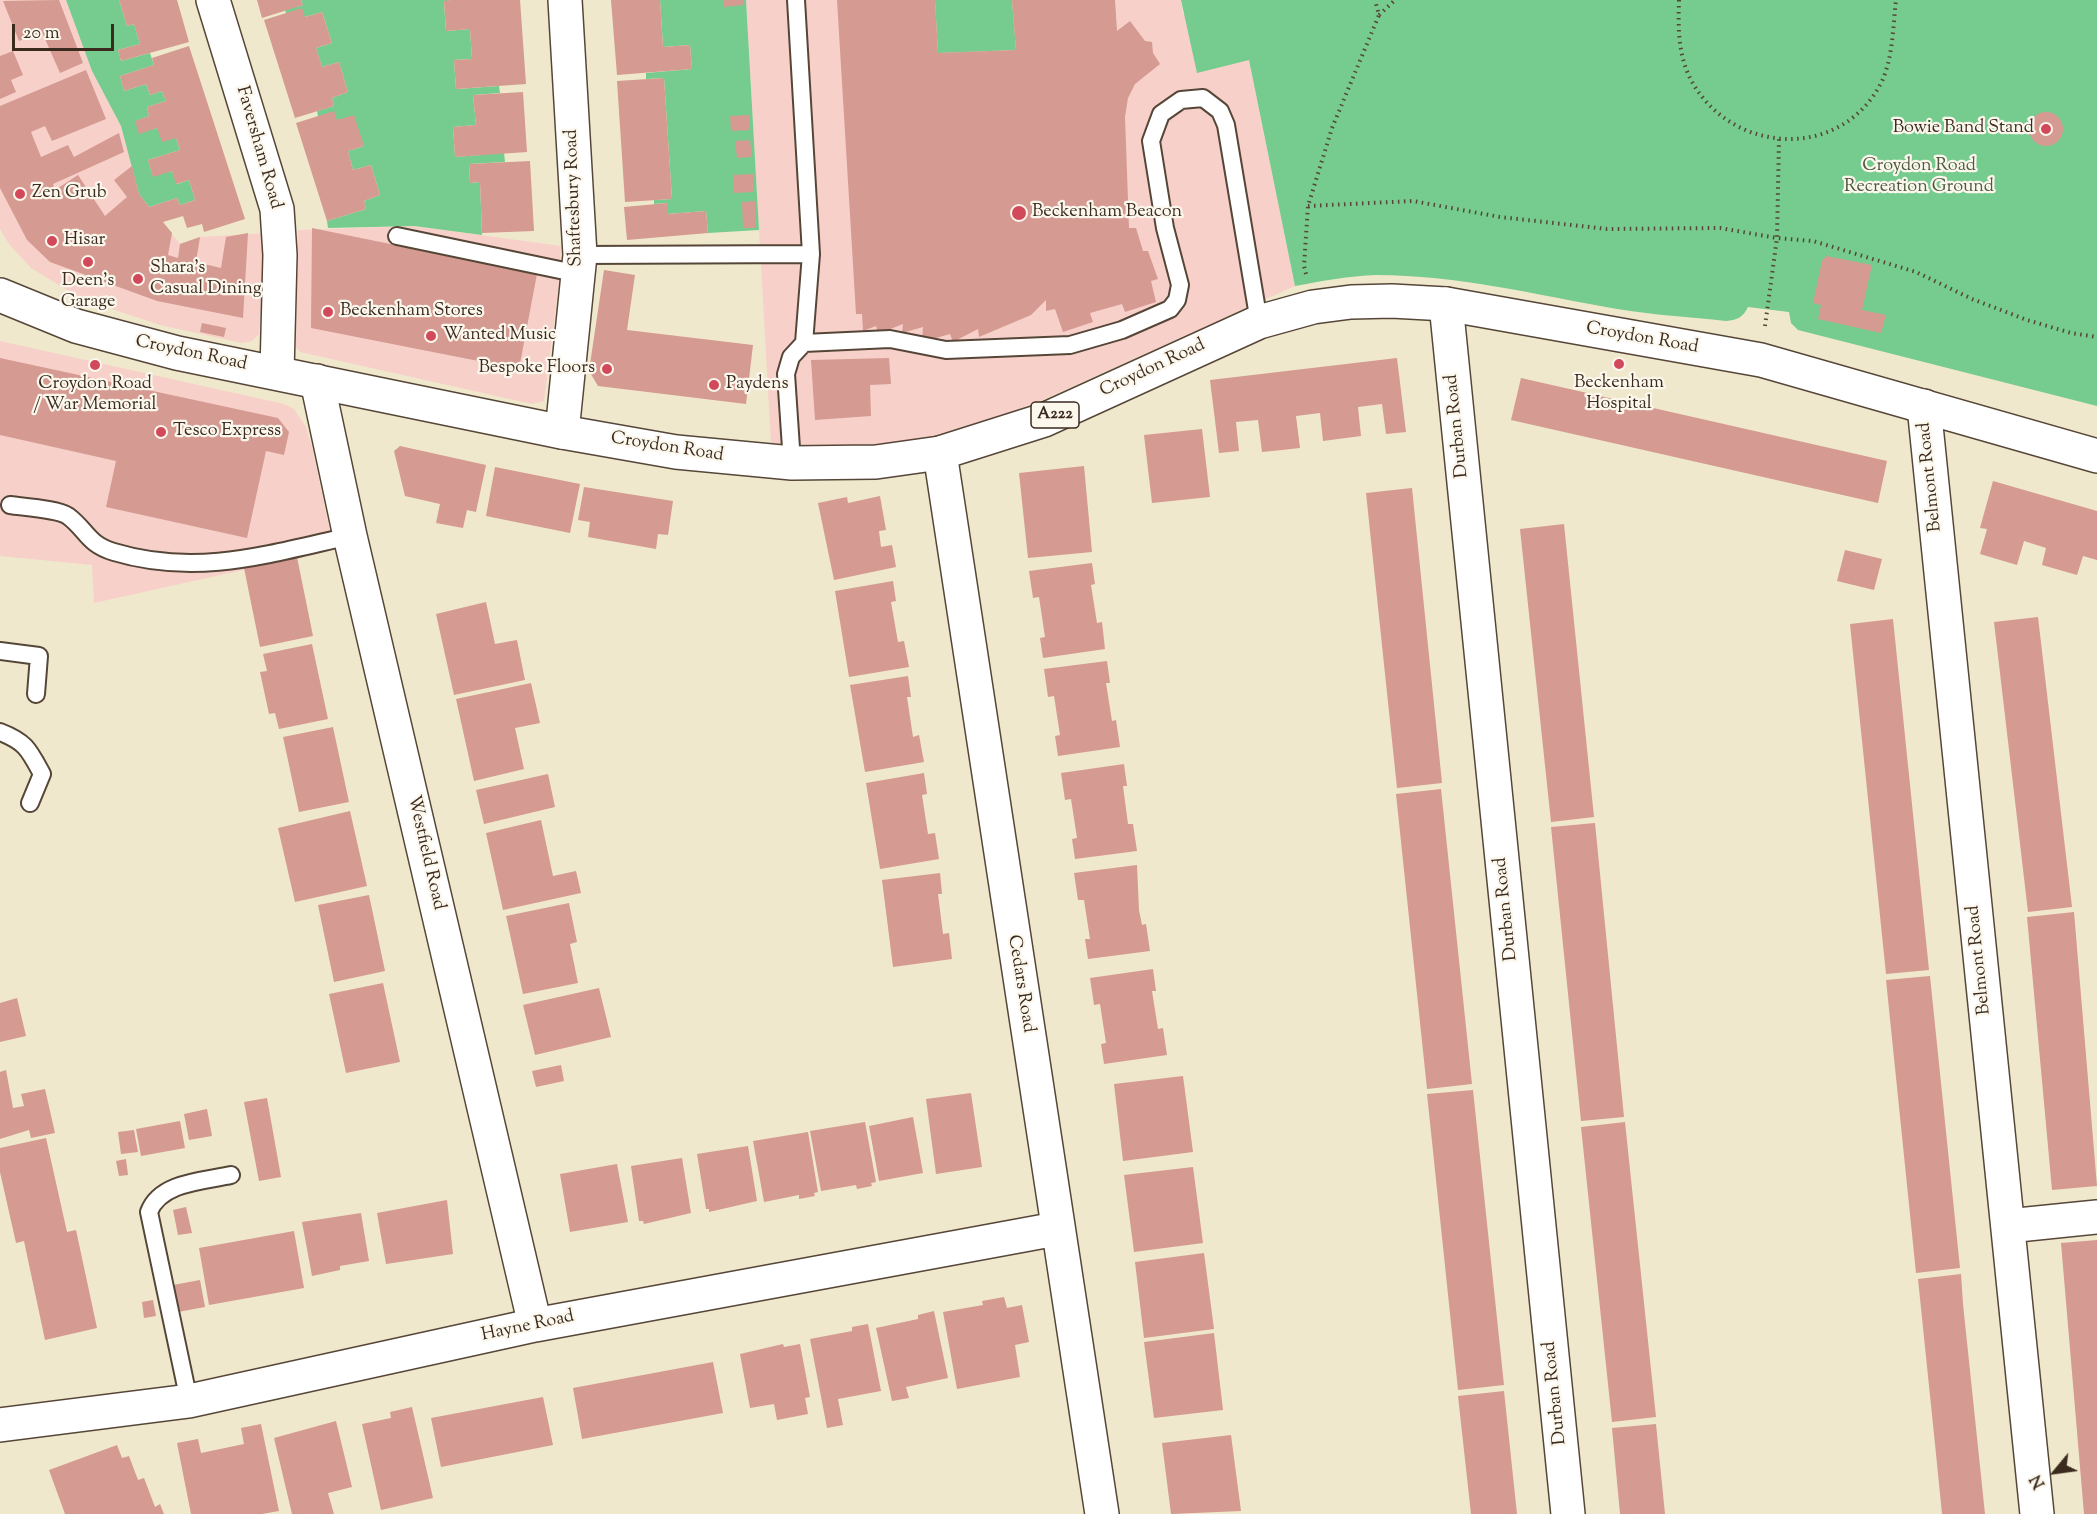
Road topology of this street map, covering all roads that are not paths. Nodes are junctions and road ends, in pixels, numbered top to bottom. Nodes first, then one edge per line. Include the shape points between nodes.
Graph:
1 (213, 0) edge
2 (565, 0) edge
3 (796, 0) edge
4 (397, 236) dead end
5 (811, 254) junction
6 (580, 265) junction
7 (0, 295) edge
8 (1446, 304) junction
9 (1259, 322) junction
10 (804, 343) junction
11 (277, 372) junction
12 (317, 381) junction
13 (1924, 406) junction
14 (562, 432) junction
15 (940, 453) junction
16 (2097, 456) edge
17 (792, 463) junction
18 (10, 505) dead end
19 (350, 536) junction
20 (0, 651) edge
21 (36, 694) dead end
22 (0, 732) edge
23 (30, 803) dead end
24 (231, 1175) dead end
25 (2097, 1217) edge
26 (2007, 1226) junction
27 (1056, 1229) junction
28 (535, 1325) junction
29 (189, 1401) junction
30 (0, 1425) edge
31 (1102, 1514) edge
32 (1569, 1514) edge
33 (2037, 1514) edge

1 - 11 street, Faversham Road via 277,209
2 - 6 street, Shaftesbury Road
3 - 5 lane
4 - 6 lane
5 - 6 lane
5 - 10 lane
6 - 14 street, Shaftesbury Road
7 - 11 street, Croydon Road / A222 via 116,339
8 - 9 street, Croydon Road / A222 via 1371,302 1313,308
8 - 13 street, Croydon Road / A222 via 1761,360
8 - 32 street, Durban Road
9 - 10 lane via 1226,126 1220,111 1203,98 1180,100 1161,114 1151,141 1165,228 1180,285 1178,300 1170,309 1122,330 1070,345 946,350 890,339
9 - 15 street, Croydon Road / A222 via 1044,420
10 - 17 lane via 791,357 786,374
11 - 12 street, Croydon Road / A222
12 - 14 street, Croydon Road / A222
12 - 19 street, Westfield Road
13 - 16 street, Croydon Road / A222
13 - 26 street, Belmont Road
14 - 17 street, Croydon Road / A222 via 676,452
15 - 17 street, Croydon Road / A222 via 876,462
15 - 27 street, Cedars Road
18 - 19 lane via 64,514 87,538 115,553 181,565 220,563
19 - 28 street, Westfield Road
20 - 21 lane via 39,656
22 - 23 lane via 20,740 42,774
24 - 29 lane via 172,1189 153,1202 149,1212
25 - 26 street
26 - 33 street, Belmont Road
27 - 28 street, Hayne Road
27 - 31 street, Cedars Road
28 - 29 street, Hayne Road
29 - 30 street, Hayne Road

